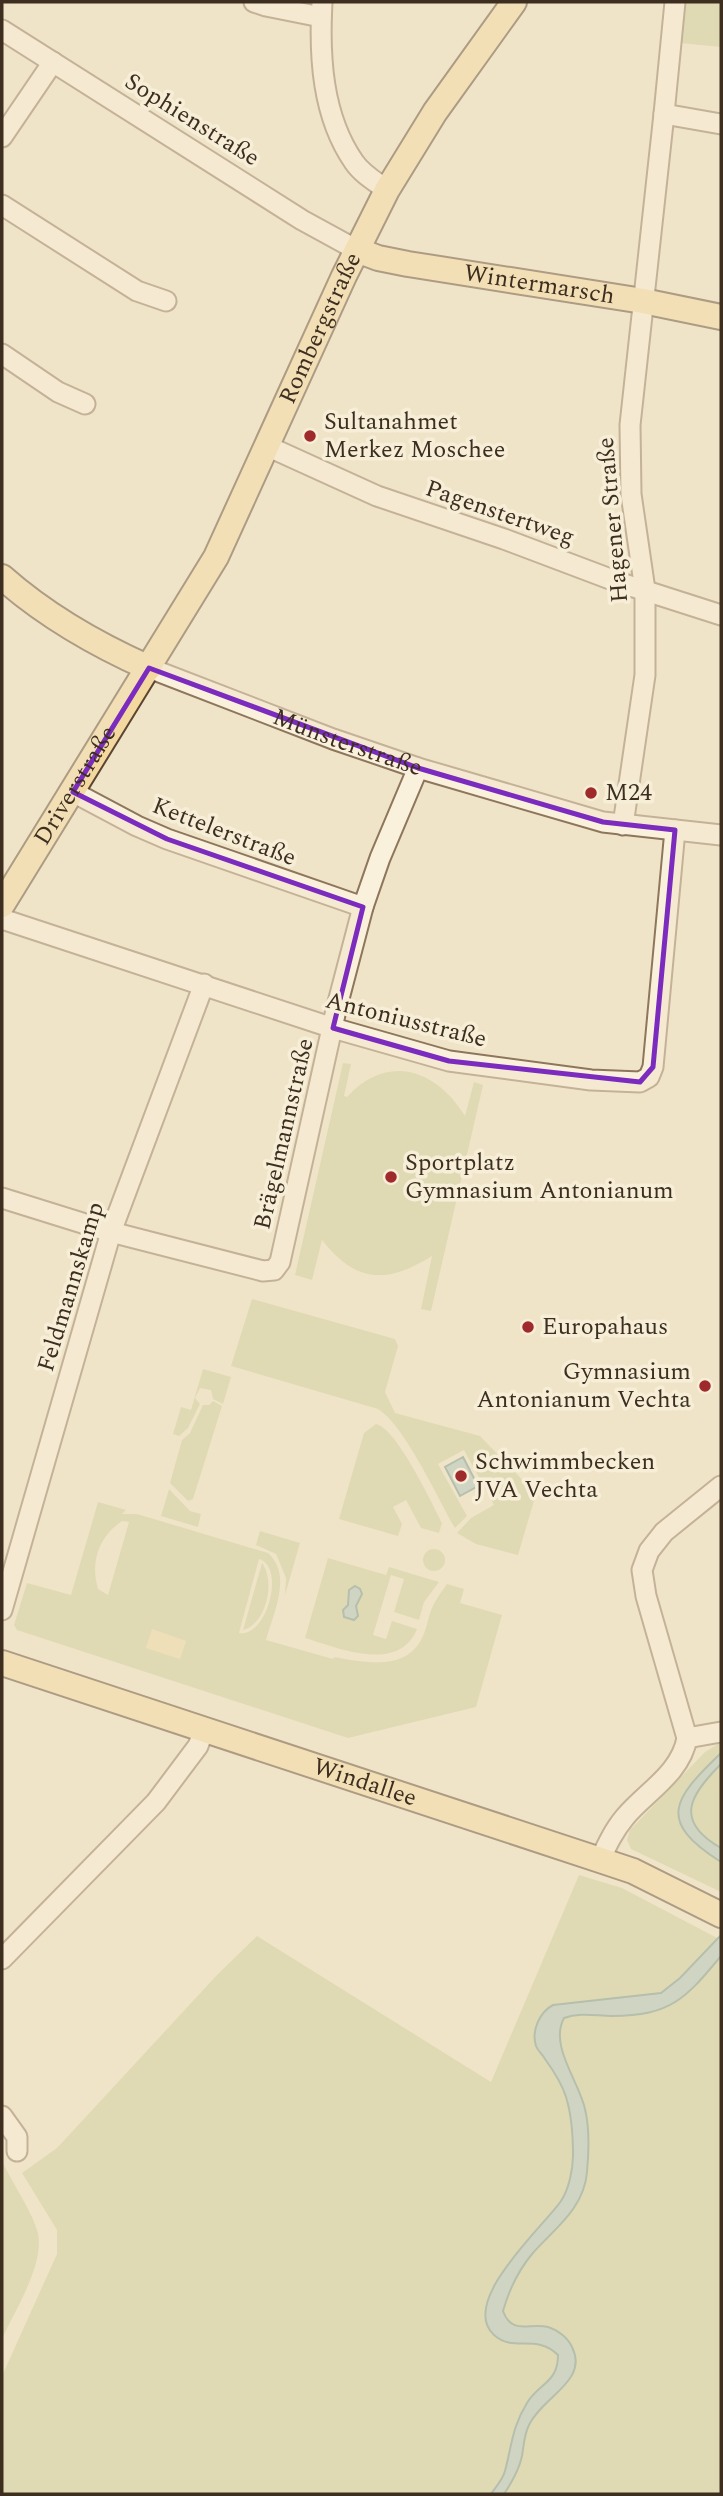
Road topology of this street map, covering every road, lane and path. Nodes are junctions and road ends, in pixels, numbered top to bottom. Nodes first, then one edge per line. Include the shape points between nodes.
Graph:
1 (254, 2) edge
2 (514, 2) edge
3 (675, 2) edge
4 (322, 9) edge
5 (2, 30) edge
6 (53, 62) junction
7 (664, 114) junction
8 (721, 124) edge
9 (2, 137) edge
10 (387, 190) junction
11 (2, 205) edge
12 (357, 250) junction
13 (166, 301) dead end
14 (643, 301) junction
15 (721, 317) edge
16 (2, 354) edge
17 (85, 404) dead end
18 (267, 446) junction
19 (2, 577) edge
20 (645, 590) junction
21 (721, 615) edge
22 (149, 668) junction
23 (418, 768) junction
24 (73, 792) junction
25 (623, 825) junction
26 (675, 830) junction
27 (721, 835) edge
28 (2, 905) edge
29 (363, 907) junction
30 (2, 919) edge
31 (204, 984) junction
32 (333, 1028) junction
33 (2, 1198) edge
34 (111, 1232) junction
35 (721, 1486) edge
36 (2, 1610) edge
37 (2, 1663) edge
38 (204, 1730) junction
39 (721, 1732) edge
40 (687, 1738) junction
41 (600, 1860) junction
42 (721, 1915) edge
43 (2, 1959) edge
44 (2, 2116) edge
45 (17, 2151) dead end

1 - 4 street
2 - 10 main road, Rombergstraße via 435,112
3 - 7 street, Hagener Straße
4 - 10 street via 323,78 333,122 355,163
5 - 6 street, Sophienstraße
6 - 9 street
6 - 12 street, Sophienstraße
7 - 8 street
7 - 14 street, Hagener Straße
10 - 12 main road, Rombergstraße
11 - 13 street via 137,291
12 - 14 main road, Wintermarsch via 408,264
12 - 18 main road, Rombergstraße
14 - 15 main road, Wintermarsch
14 - 20 street, Hagener Straße via 629,458
16 - 17 street via 58,392
18 - 20 street, Pagenstertweg via 377,496
18 - 22 main road, Rombergstraße via 216,557
19 - 22 main road, Münsterstraße via 64,624
20 - 21 street, Pagenstertweg
20 - 25 street, Hagener Straße via 645,675
22 - 23 street, Münsterstraße
22 - 24 main road, Driverstraße
23 - 25 street, Münsterstraße
23 - 29 street, Brägelmannstraße
24 - 28 main road, Driverstraße
24 - 29 street, Kettelerstraße via 167,839
25 - 26 street, Münsterstraße
26 - 27 street, Münsterstraße
26 - 32 street, Antoniusstraße via 649,1077 640,1082 591,1080 449,1061
29 - 32 street, Brägelmannstraße
30 - 31 street, Antoniusstraße
31 - 32 street, Antoniusstraße
31 - 34 street, Feldmannskamp
32 - 34 street, Brägelmannstraße via 280,1262 274,1270
33 - 34 street
34 - 36 street, Feldmannskamp
35 - 40 street via 664,1532 642,1570
37 - 38 main road, Windallee
38 - 41 main road, Windallee
38 - 43 street via 198,1746 156,1802
39 - 40 street
40 - 41 street via 678,1763 624,1818
41 - 42 main road, Windallee via 633,1871
44 - 45 street via 17,2137

